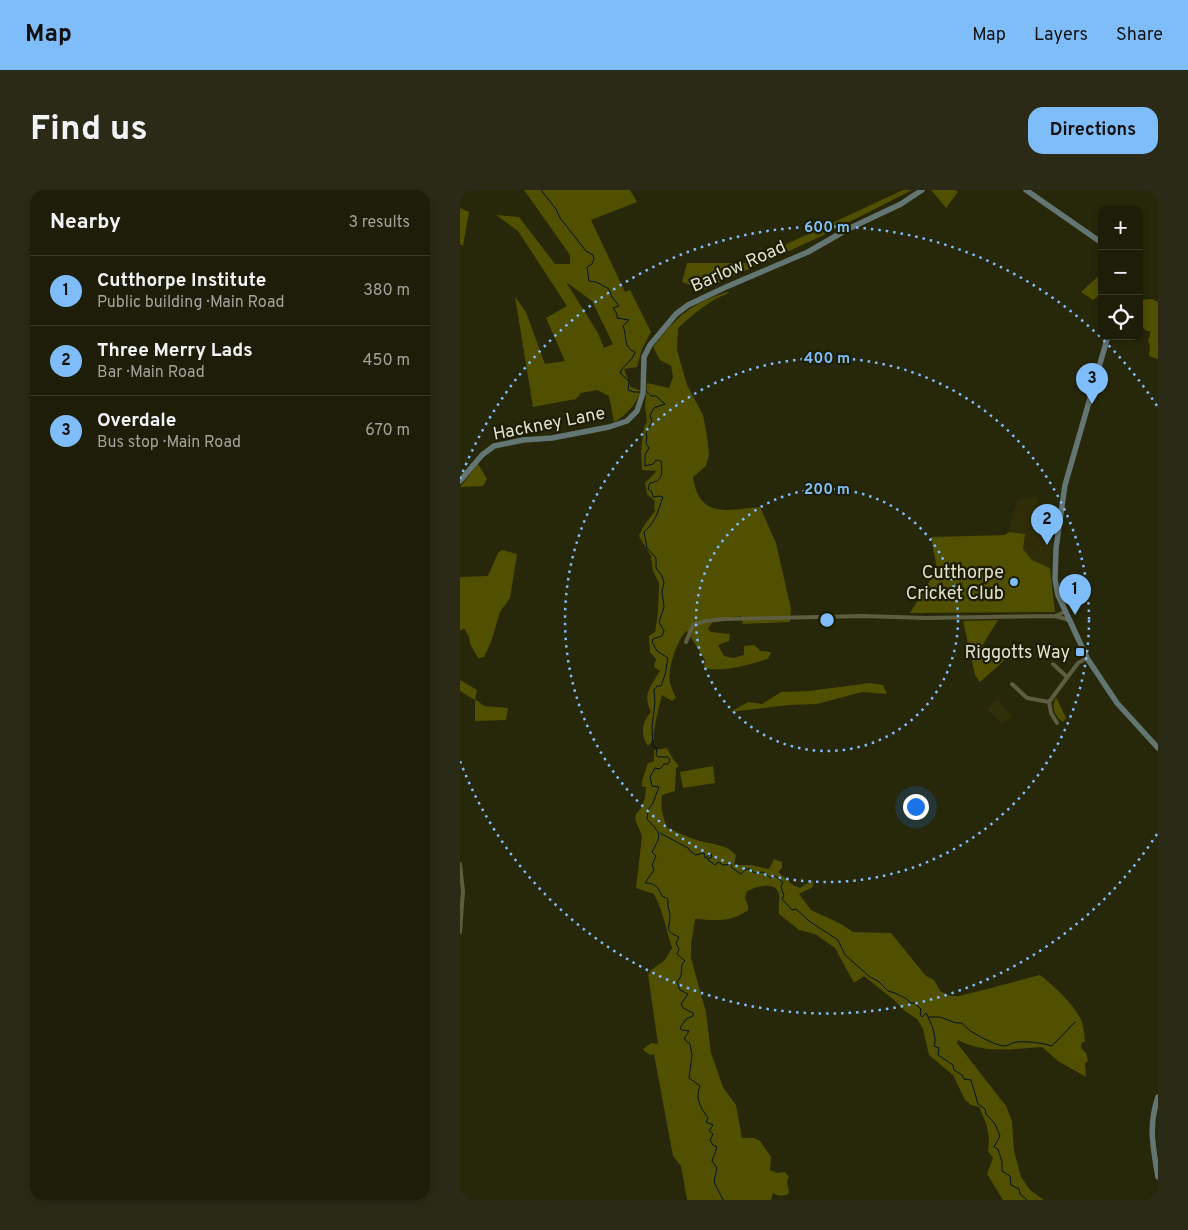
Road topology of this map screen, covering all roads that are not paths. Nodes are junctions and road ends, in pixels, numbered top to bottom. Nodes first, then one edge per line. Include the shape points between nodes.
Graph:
1 (922, 190) edge
2 (1026, 190) edge
3 (1098, 239) edge
4 (1107, 340) edge
5 (643, 367) joint
6 (460, 480) edge
7 (1065, 612) junction
8 (1055, 616) junction
9 (1069, 620) junction
10 (686, 642) dead end
11 (1086, 658) junction
12 (1053, 664) dead end
13 (1067, 677) junction
14 (1012, 684) dead end
15 (1049, 702) junction
16 (1057, 723) dead end
17 (1158, 748) edge
18 (460, 864) edge
19 (460, 932) edge
20 (1158, 1097) edge
21 (1158, 1177) edge

1 - 5 main road, Barlow Road via 808,252 688,305 650,344
2 - 3 main road
4 - 7 main road via 1070,467 1061,515 1055,579
5 - 6 main road, Hackney Lane via 643,393 637,411 627,420 602,429 494,446 482,454
7 - 8 street
7 - 9 main road
8 - 9 street
8 - 10 street via 725,619 693,625
9 - 11 main road
11 - 13 street
11 - 17 main road via 1117,703
12 - 13 street
13 - 15 street
14 - 15 street via 1027,698
15 - 16 street
18 - 19 street via 463,891
20 - 21 main road via 1151,1134

